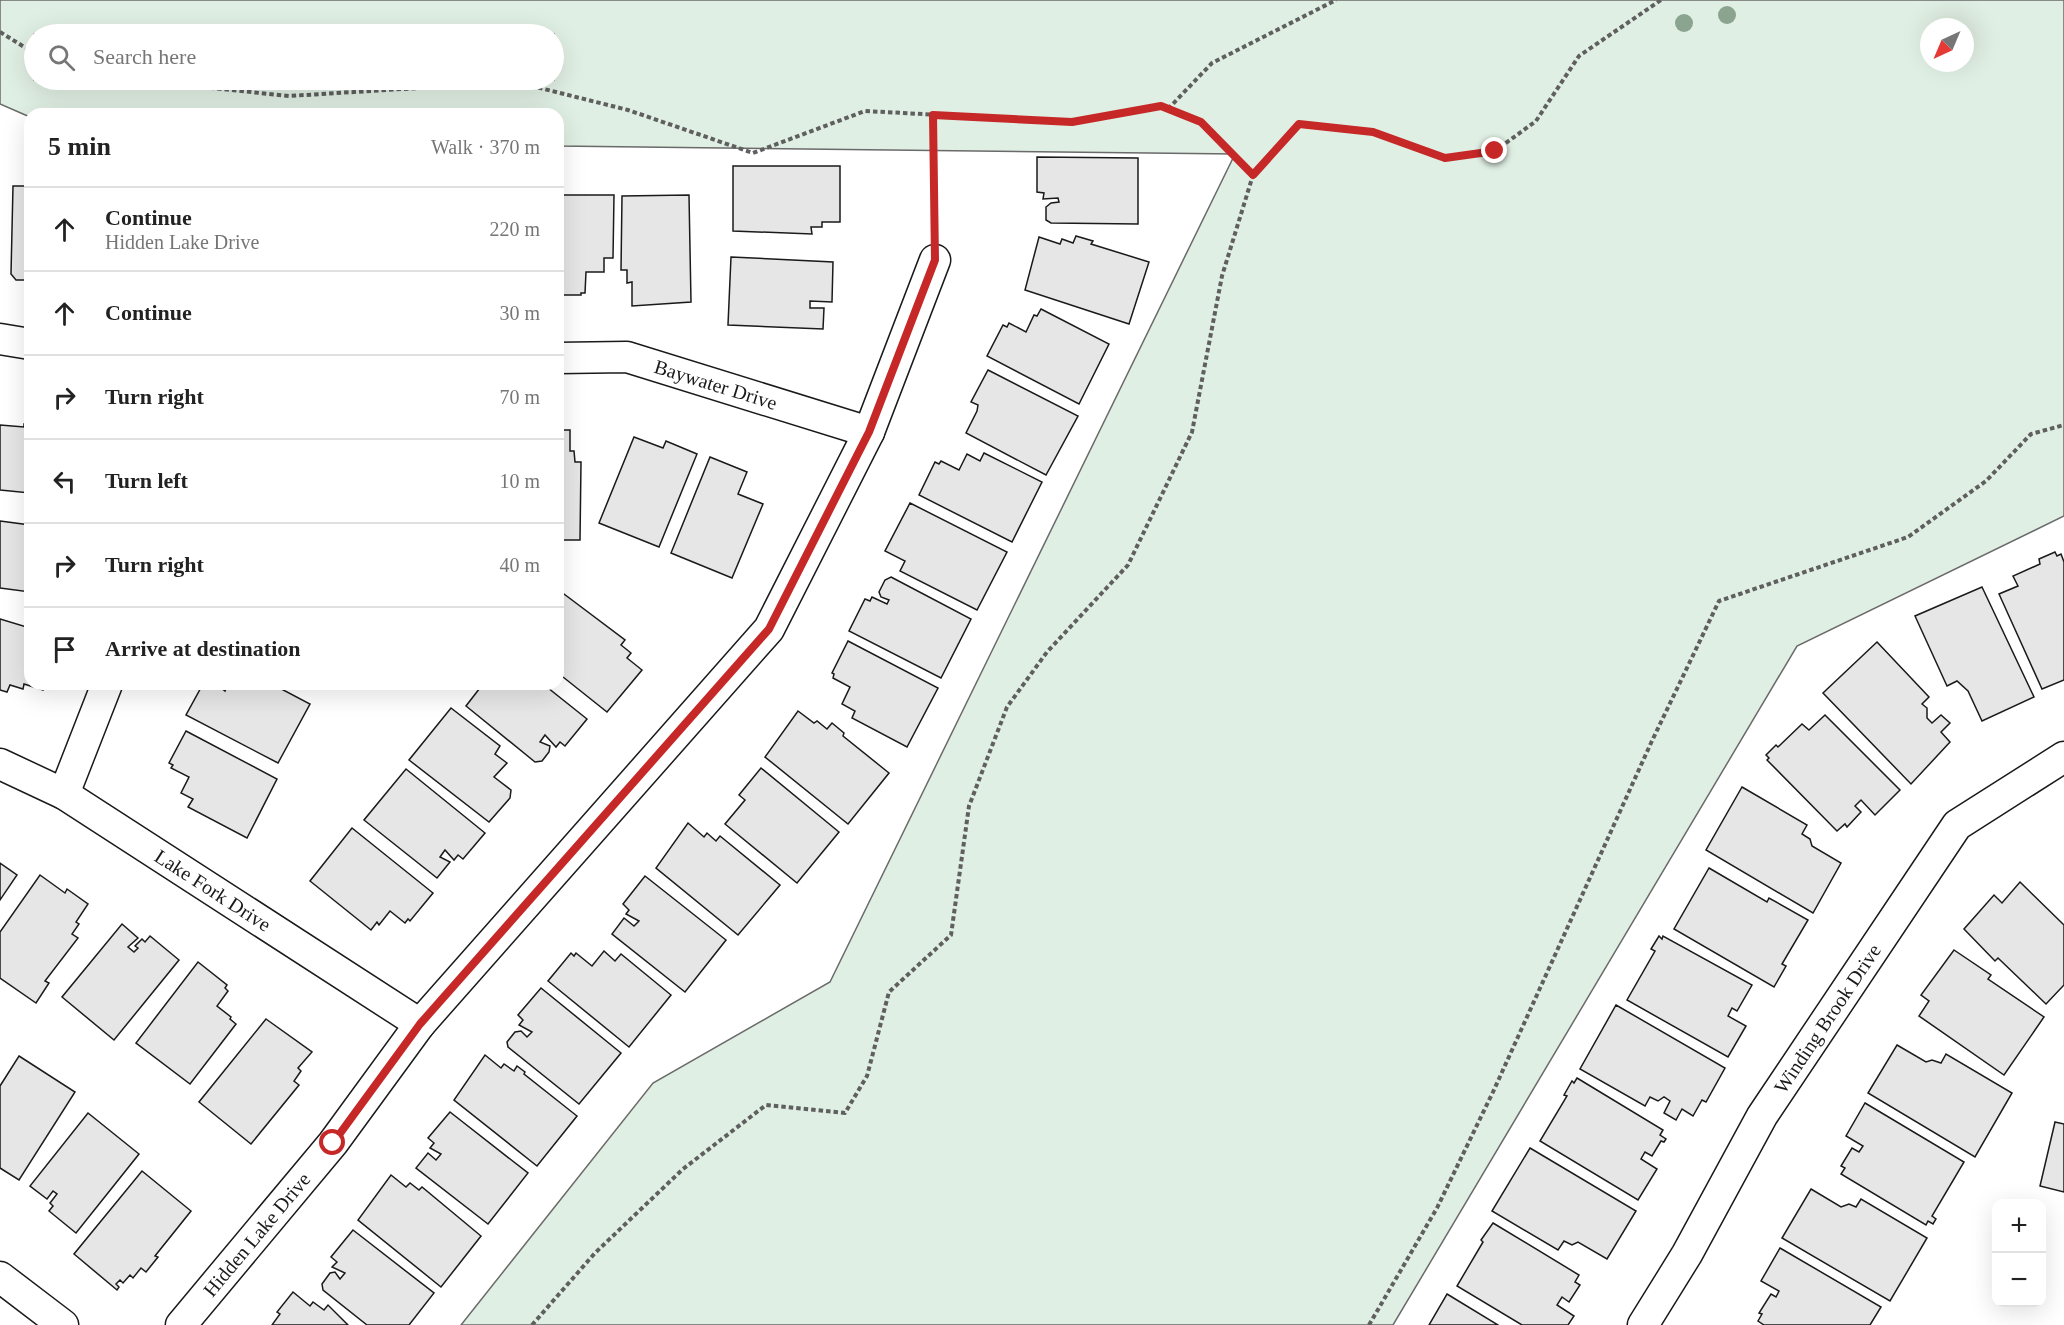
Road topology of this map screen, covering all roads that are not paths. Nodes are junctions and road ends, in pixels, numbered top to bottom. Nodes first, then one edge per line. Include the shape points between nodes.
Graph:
1 (935, 260) road end
2 (0, 339) edge
3 (24, 343) edge
4 (564, 358) edge
5 (869, 432) junction
6 (105, 690) edge
7 (2064, 757) edge
8 (0, 764) edge
9 (64, 794) junction
10 (420, 1024) junction
11 (0, 1277) edge
12 (63, 1325) edge
13 (181, 1325) edge
14 (1643, 1325) edge

1 - 5 street, Hidden Lake Drive
2 - 3 street
4 - 5 street, Baywater Drive via 627,357
5 - 10 street, Hidden Lake Drive via 769,629
6 - 9 street
7 - 14 street, Winding Brook Drive via 1957,825 1762,1116 1687,1254
8 - 9 street, Lake Fork Drive
9 - 10 street, Lake Fork Drive
10 - 13 street, Hidden Lake Drive via 333,1143
11 - 12 street

